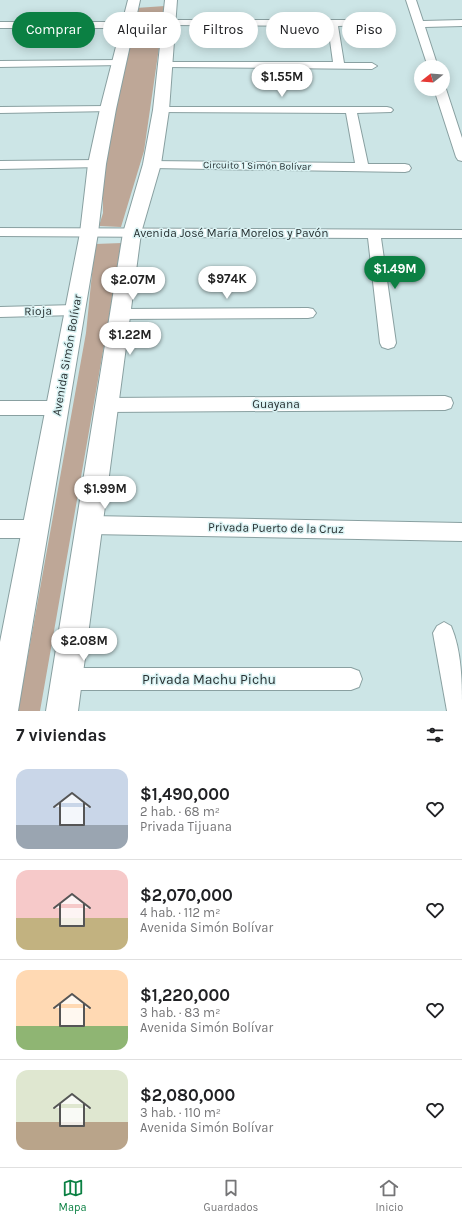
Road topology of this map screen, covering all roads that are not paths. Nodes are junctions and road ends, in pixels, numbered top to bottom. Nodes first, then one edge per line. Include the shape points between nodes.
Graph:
1 (134, 0) edge
2 (171, 0) edge
3 (411, 0) edge
4 (131, 12) edge
5 (170, 12) edge
6 (181, 23) edge
7 (266, 23) edge
8 (419, 24) junction
9 (462, 24) edge
10 (0, 25) edge
11 (103, 25) edge
12 (334, 30) edge
13 (122, 48) edge
14 (168, 48) edge
15 (431, 60) edge
16 (118, 63) junction
17 (0, 64) edge
18 (166, 64) junction
19 (339, 66) junction
20 (372, 66) dead end
21 (442, 96) edge
22 (108, 109) junction
23 (0, 110) edge
24 (161, 110) junction
25 (351, 110) junction
26 (387, 110) dead end
27 (462, 158) edge
28 (97, 164) junction
29 (152, 164) junction
30 (0, 165) edge
31 (362, 167) junction
32 (405, 168) dead end
33 (0, 232) edge
34 (89, 233) junction
35 (132, 233) junction
36 (374, 234) junction
37 (462, 234) edge
38 (75, 310) junction
39 (0, 312) edge
40 (308, 313) dead end
41 (120, 314) junction
42 (388, 342) dead end
43 (445, 403) dead end
44 (106, 405) junction
45 (0, 408) edge
46 (57, 408) junction
47 (90, 525) junction
48 (0, 529) edge
49 (35, 529) junction
50 (462, 532) edge
51 (444, 633) dead end
52 (67, 679) junction
53 (351, 679) dead end
54 (4, 681) edge
55 (2, 711) edge
56 (62, 711) edge
57 (458, 711) edge

1 - 4 main road, Avenida Simón Bolívar
2 - 5 main road
3 - 8 street
6 - 7 street
8 - 9 street
8 - 15 street
10 - 11 street
12 - 19 street
13 - 16 main road, Avenida Simón Bolívar
14 - 18 main road
16 - 17 street
16 - 22 main road, Avenida Simón Bolívar
18 - 19 street
18 - 24 main road
19 - 20 street
21 - 27 street
22 - 23 street
22 - 28 main road, Avenida Simón Bolívar
24 - 25 street
24 - 29 main road
25 - 26 street
25 - 31 street
28 - 30 street
28 - 34 main road, Avenida Simón Bolívar
29 - 31 street, Circuito 1 Simón Bolívar
29 - 35 main road
31 - 32 street, Circuito 1 Simón Bolívar
33 - 34 street, Avenida José María Morelos y Pavón
34 - 35 street, Avenida José María Morelos y Pavón
34 - 38 main road, Avenida Simón Bolívar
35 - 36 street, Avenida José María Morelos y Pavón
35 - 41 main road
36 - 37 street, Avenida José María Morelos y Pavón
36 - 42 street
38 - 39 street, Rioja
38 - 46 main road, Avenida Simón Bolívar
40 - 41 street
41 - 44 main road
43 - 44 street, Guayana
44 - 47 main road
45 - 46 street
46 - 49 main road, Avenida Simón Bolívar
47 - 50 street, Privada Puerto de la Cruz
47 - 52 main road
48 - 49 street
49 - 54 main road, Avenida Simón Bolívar
51 - 57 street
52 - 53 street, Privada Machu Pichu
52 - 56 main road
54 - 55 main road, Avenida Simón Bolívar

